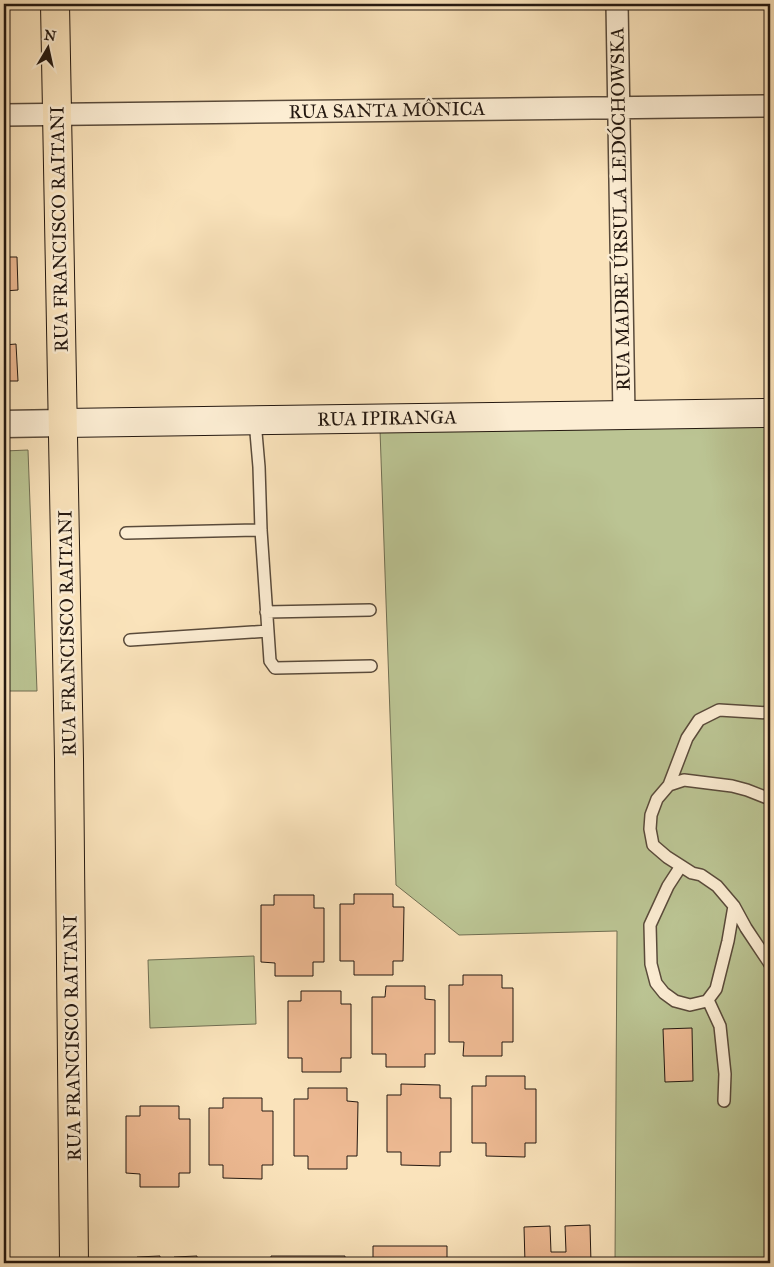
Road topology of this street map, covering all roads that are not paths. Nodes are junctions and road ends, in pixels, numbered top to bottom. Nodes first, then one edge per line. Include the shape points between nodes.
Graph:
1 (55, 4) edge
2 (617, 4) edge
3 (770, 106) edge
4 (618, 107) junction
5 (57, 114) junction
6 (4, 115) edge
7 (770, 413) edge
8 (624, 415) junction
9 (255, 420) junction
10 (63, 423) junction
11 (4, 424) edge
12 (261, 530) junction
13 (126, 533) dead end
14 (370, 610) dead end
15 (266, 612) junction
16 (268, 631) junction
17 (130, 640) dead end
18 (371, 666) dead end
19 (770, 713) edge
20 (670, 784) junction
21 (770, 800) edge
22 (681, 866) junction
23 (734, 906) junction
24 (770, 964) edge
25 (708, 1000) junction
26 (724, 1101) dead end
27 (74, 1263) edge

1 - 5 main road, RUA FRANCISCO RAITANI
2 - 4 street, RUA MADRE ÚRSULA LEDÓCHOWSKA
3 - 4 street, RUA SANTA MÔNICA
4 - 5 street, RUA SANTA MÔNICA
4 - 8 street, RUA MADRE ÚRSULA LEDÓCHOWSKA
5 - 6 street, RUA SANTA MÔNICA
5 - 10 main road, RUA FRANCISCO RAITANI
7 - 8 main road, RUA IPIRANGA
8 - 9 main road, RUA IPIRANGA
9 - 10 main road, RUA IPIRANGA
9 - 12 lane
10 - 11 street, RUA IPIRANGA
10 - 27 main road, RUA FRANCISCO RAITANI
12 - 13 lane
12 - 15 lane
14 - 15 lane
15 - 16 lane
16 - 17 lane
16 - 18 lane via 270,662 275,668
19 - 20 lane via 719,710 699,720 687,738
20 - 21 lane via 684,780 714,783 747,790
20 - 22 lane via 657,799 650,829 654,845
22 - 23 lane via 717,886
22 - 25 lane via 650,926 651,964 656,983 675,1001 690,1005
23 - 24 lane
23 - 25 lane via 716,989
25 - 26 lane via 720,1026

